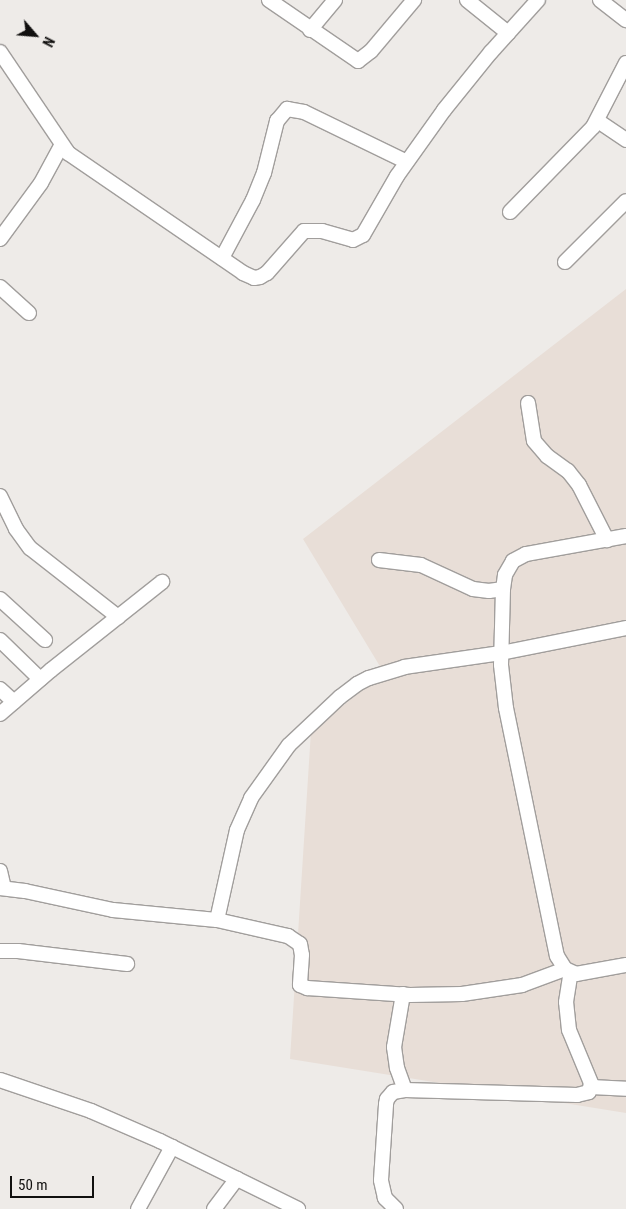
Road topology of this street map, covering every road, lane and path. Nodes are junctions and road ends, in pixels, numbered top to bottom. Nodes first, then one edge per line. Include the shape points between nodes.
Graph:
1 (269, 0) edge
2 (335, 0) edge
3 (414, 0) edge
4 (466, 0) edge
5 (538, 0) edge
6 (600, 0) edge
7 (626, 20) edge
8 (310, 30) junction
9 (508, 33) junction
10 (0, 52) edge
11 (626, 63) edge
12 (598, 121) junction
13 (626, 140) edge
14 (61, 146) junction
15 (407, 162) junction
16 (626, 201) edge
17 (510, 212) dead end
18 (0, 239) edge
19 (222, 258) junction
20 (565, 262) dead end
21 (0, 287) edge
22 (29, 313) dead end
23 (528, 403) dead end
24 (0, 496) edge
25 (626, 536) edge
26 (608, 540) junction
27 (379, 560) dead end
28 (162, 582) dead end
29 (503, 589) junction
30 (0, 599) edge
31 (118, 617) junction
32 (626, 628) edge
33 (0, 640) edge
34 (45, 640) dead end
35 (501, 653) junction
36 (40, 679) junction
37 (0, 689) edge
38 (14, 702) junction
39 (0, 714) edge
40 (0, 870) edge
41 (2, 888) edge
42 (217, 920) junction
43 (0, 952) edge
44 (127, 964) dead end
45 (626, 965) edge
46 (568, 970) junction
47 (403, 994) junction
48 (0, 1080) edge
49 (591, 1087) junction
50 (626, 1088) edge
51 (406, 1090) junction
52 (172, 1147) junction
53 (237, 1179) junction
54 (138, 1209) edge
55 (214, 1209) edge
56 (298, 1209) edge
57 (396, 1209) edge

1 - 8 street
2 - 8 street
3 - 8 street via 371,50 358,60
4 - 9 street
5 - 9 street
6 - 7 street
9 - 15 street via 444,110
10 - 14 street
11 - 12 street
12 - 13 street
12 - 17 street
14 - 18 street via 41,183
14 - 19 street via 75,159
15 - 19 street via 359,238 353,240 311,229 304,231 267,273 254,278
15 - 19 street via 304,112 288,109 277,121 264,173
16 - 20 street
21 - 22 street
23 - 26 street via 534,441 579,485
24 - 31 street via 16,529 30,548
25 - 26 street
26 - 29 street via 519,556 508,568
27 - 29 street via 421,565 473,589
28 - 31 street
29 - 35 street
30 - 34 street
31 - 36 street
32 - 35 street
33 - 36 street
35 - 42 street via 384,672 357,684 340,697 289,745 251,798 237,830
35 - 46 street via 506,708 557,956
36 - 38 street
37 - 38 street
38 - 39 street
40 - 41 street
41 - 42 street via 113,910
42 - 47 street via 269,930 297,941 302,955 300,983 303,987
43 - 44 street via 18,951
45 - 46 street via 582,974
46 - 47 street via 509,988 462,994
46 - 49 street via 566,1002 569,1030
47 - 51 street via 394,1047 397,1068
48 - 52 street via 91,1110
49 - 50 street
49 - 51 street via 589,1092 577,1095
51 - 57 street via 393,1092 386,1104 382,1188 385,1198
52 - 53 street
52 - 54 street
53 - 55 street
53 - 56 street

